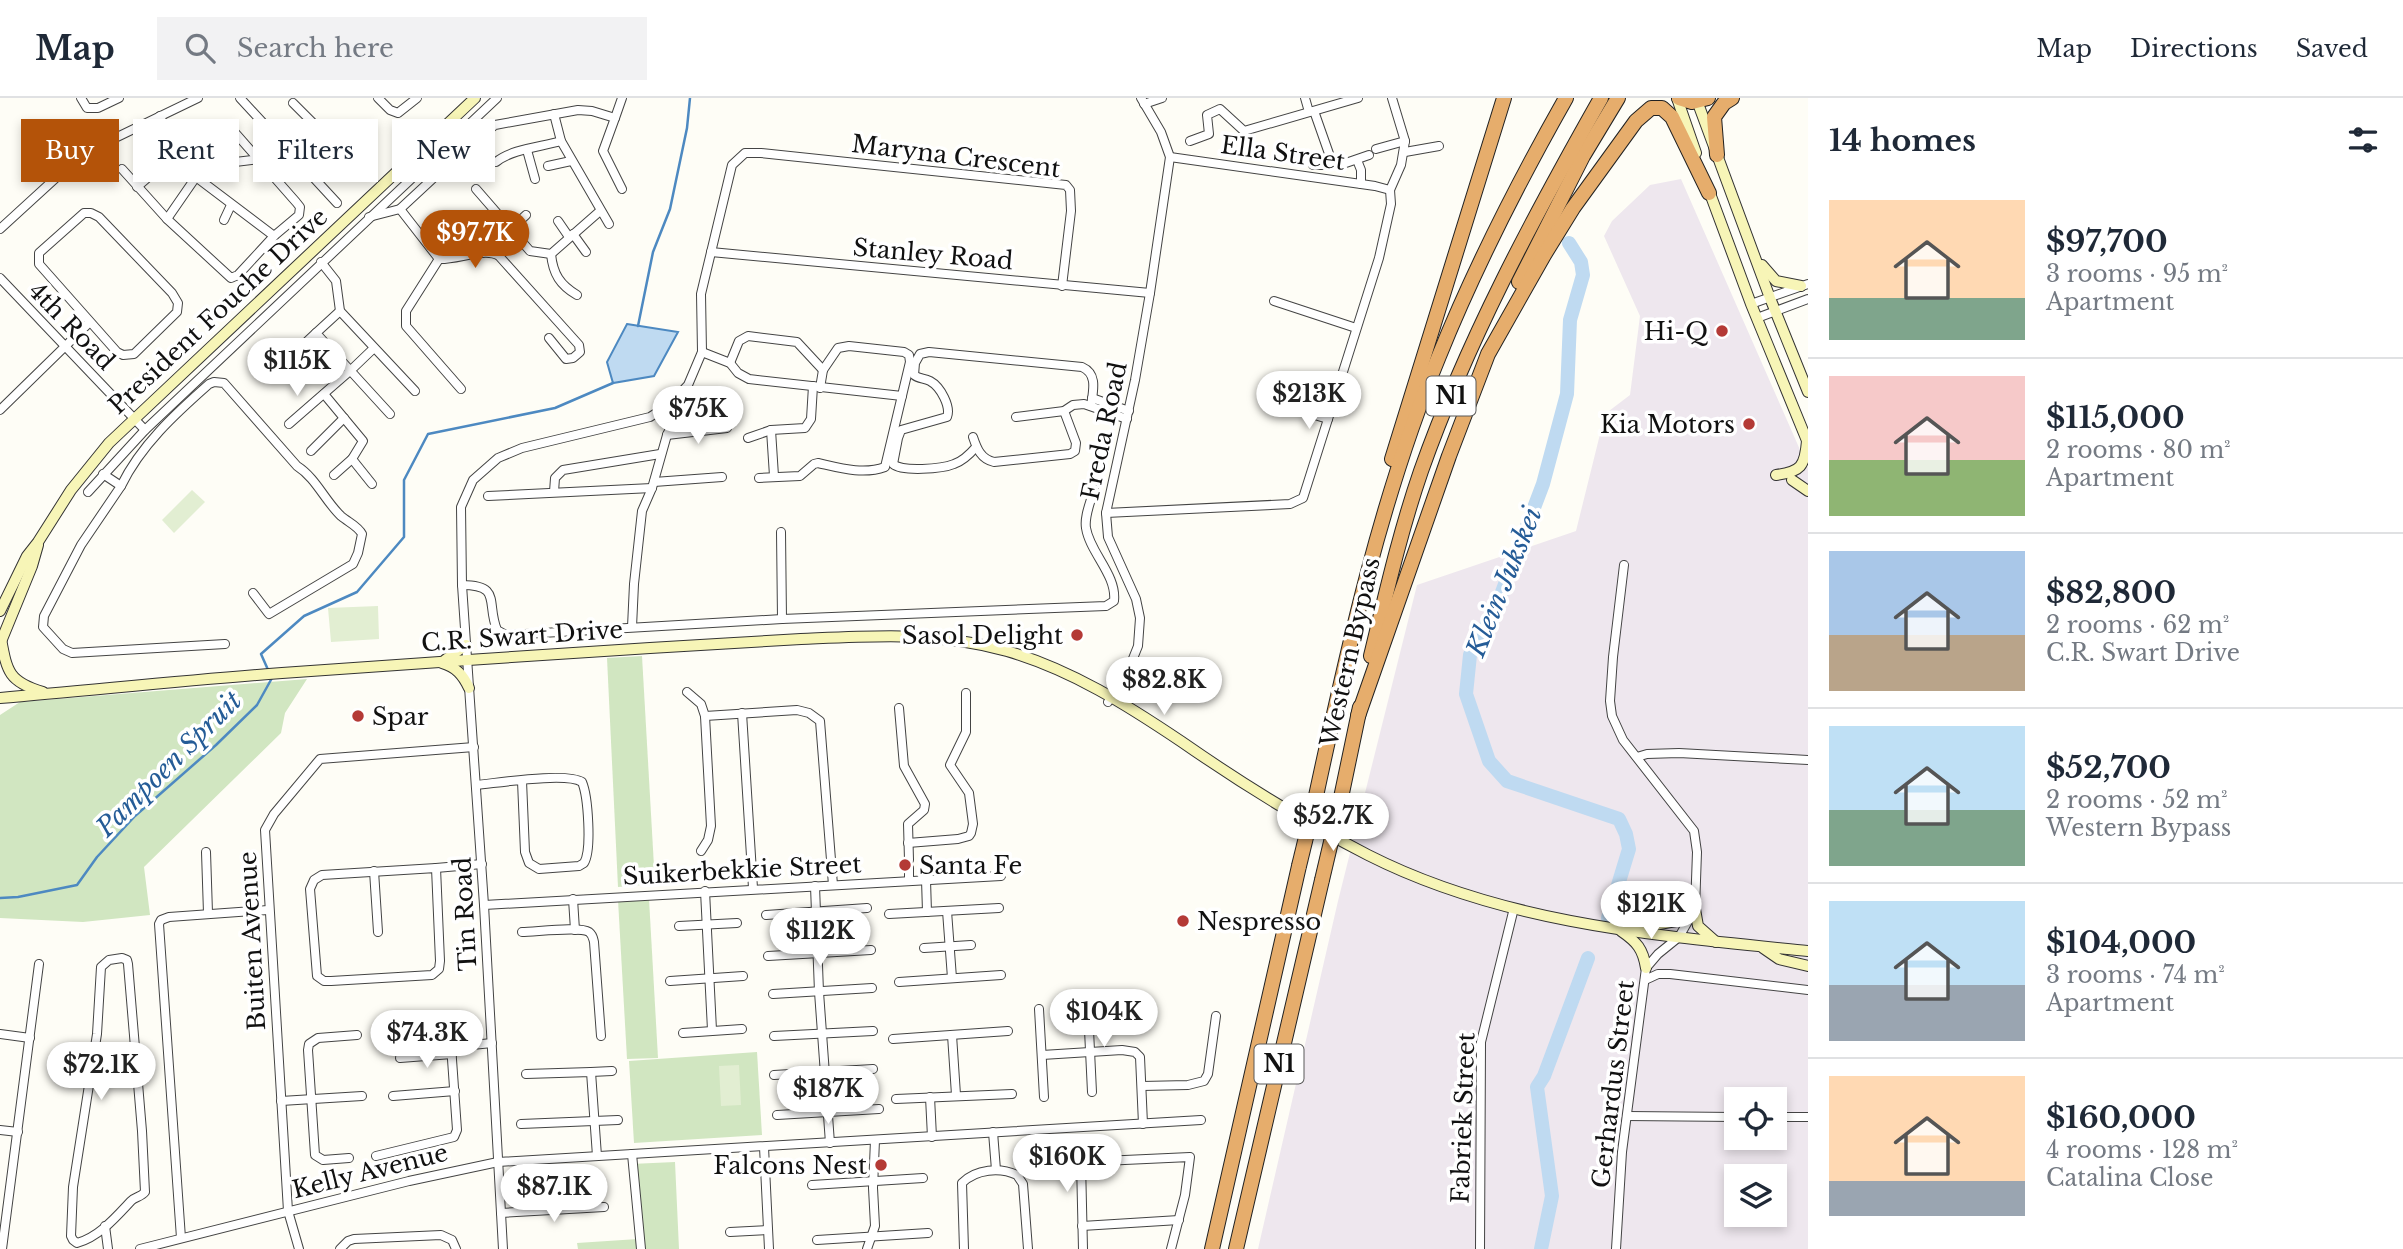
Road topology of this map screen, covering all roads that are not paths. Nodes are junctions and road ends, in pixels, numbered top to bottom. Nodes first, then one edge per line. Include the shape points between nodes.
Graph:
1 (81, 98) edge
2 (119, 98) edge
3 (198, 98) edge
4 (240, 98) edge
5 (378, 98) edge
6 (417, 98) edge
7 (475, 98) edge
8 (497, 98) edge
9 (622, 98) edge
10 (1162, 98) edge
11 (1305, 98) edge
12 (1358, 98) edge
13 (1392, 98) edge
14 (1504, 98) edge
15 (1566, 98) edge
16 (1601, 98) edge
17 (1618, 98) edge
18 (1678, 98) edge
19 (1732, 98) edge
20 (1700, 99) edge
21 (1143, 101) edge
22 (293, 103) dead end
23 (1312, 112) junction
24 (554, 114) junction
25 (160, 116) junction
26 (615, 118) junction
27 (161, 119) edge
28 (260, 119) edge
29 (308, 119) edge
30 (239, 137) edge
31 (561, 141) junction
32 (1190, 141) dead end
33 (1405, 141) junction
34 (1439, 146) dead end
35 (527, 150) junction
36 (253, 152) edge
37 (1405, 152) junction
38 (1717, 155) junction
39 (1170, 157) junction
40 (1357, 160) junction
41 (571, 161) junction
42 (496, 162) dead end
43 (1313, 165) dead end
44 (1333, 165) junction
45 (548, 166) dead end
46 (122, 169) dead end
47 (535, 179) dead end
48 (143, 182) edge
49 (193, 182) edge
50 (202, 182) edge
51 (279, 182) edge
52 (318, 182) edge
53 (1362, 184) junction
54 (137, 187) junction
55 (476, 189) dead end
56 (622, 189) dead end
57 (1390, 190) junction
58 (1709, 192) junction
59 (337, 203) dead end
60 (231, 205) junction
61 (400, 209) junction
62 (600, 211) junction
63 (526, 215) dead end
64 (369, 217) junction
65 (167, 219) junction
66 (224, 220) dead end
67 (558, 222) dead end
68 (609, 224) dead end
69 (0, 229) edge
70 (511, 229) junction
71 (274, 236) junction
72 (571, 236) junction
73 (586, 252) dead end
74 (711, 252) junction
75 (551, 254) junction
76 (1754, 254) junction
77 (439, 259) junction
78 (321, 261) junction
79 (0, 278) edge
80 (1804, 285) edge
81 (1062, 286) junction
82 (1150, 293) junction
83 (578, 295) dead end
84 (1770, 298) junction
85 (1808, 299) edge
86 (1274, 301) dead end
87 (1751, 304) junction
88 (340, 310) junction
89 (1775, 312) junction
90 (1757, 318) junction
91 (89, 323) junction
92 (1356, 328) junction
93 (316, 333) junction
94 (549, 338) dead end
95 (65, 347) junction
96 (374, 348) junction
97 (299, 349) dead end
98 (702, 352) junction
99 (1488, 354) junction
100 (730, 363) junction
101 (352, 370) junction
102 (823, 370) junction
103 (817, 387) junction
104 (461, 389) dead end
105 (415, 391) dead end
106 (1808, 392) edge
107 (324, 394) junction
108 (902, 396) junction
109 (688, 401) dead end
110 (1268, 401) dead end
111 (1091, 402) junction
112 (0, 410) edge
113 (1064, 411) junction
114 (390, 414) dead end
115 (1128, 415) junction
116 (1016, 417) dead end
117 (344, 418) junction
118 (134, 419) junction
119 (1328, 419) junction
120 (289, 424) dead end
121 (727, 428) dead end
122 (145, 430) junction
123 (771, 430) junction
124 (667, 435) junction
125 (973, 437) dead end
126 (748, 438) dead end
127 (1807, 442) edge
128 (976, 447) junction
129 (311, 451) dead end
130 (660, 454) junction
131 (352, 459) junction
132 (103, 474) junction
133 (334, 475) dead end
134 (1776, 475) dead end
135 (774, 476) junction
136 (722, 477) dead end
137 (759, 478) dead end
138 (1792, 480) dead end
139 (372, 484) dead end
140 (653, 485) junction
141 (121, 486) junction
142 (1094, 489) dead end
143 (1808, 491) edge
144 (88, 492) dead end
145 (554, 492) junction
146 (488, 496) dead end
147 (1106, 513) junction
148 (781, 532) dead end
149 (38, 542) junction
150 (1625, 565) dead end
151 (462, 585) junction
152 (253, 593) dead end
153 (0, 611) edge
154 (782, 619) junction
155 (632, 627) junction
156 (1, 641) edge
157 (225, 644) dead end
158 (466, 645) junction
159 (1347, 648) junction
160 (467, 660) junction
161 (441, 662) junction
162 (469, 688) junction
163 (687, 692) dead end
164 (49, 693) junction
165 (966, 693) dead end
166 (23, 696) junction
167 (0, 698) edge
168 (1110, 699) junction
169 (0, 704) edge
170 (899, 708) dead end
171 (741, 713) junction
172 (705, 716) junction
173 (1358, 716) junction
174 (474, 747) junction
175 (1637, 757) junction
176 (1808, 760) edge
177 (522, 781) junction
178 (476, 785) junction
179 (908, 843) junction
180 (701, 851) dead end
181 (206, 852) dead end
182 (482, 864) junction
183 (436, 868) junction
184 (374, 871) junction
185 (1002, 876) dead end
186 (909, 880) junction
187 (926, 880) junction
188 (833, 885) junction
189 (815, 886) junction
190 (753, 888) junction
191 (705, 891) junction
192 (573, 899) junction
193 (484, 905) junction
194 (867, 908) dead end
195 (999, 908) dead end
196 (1514, 908) junction
197 (1695, 909) junction
198 (268, 910) junction
199 (947, 911) junction
200 (816, 912) junction
201 (927, 912) junction
202 (208, 913) junction
203 (889, 914) dead end
204 (766, 915) dead end
205 (737, 923) dead end
206 (708, 925) junction
207 (679, 926) dead end
208 (575, 930) junction
209 (1621, 930) junction
210 (378, 932) dead end
211 (522, 932) dead end
212 (1679, 937) junction
213 (1716, 942) junction
214 (971, 945) dead end
215 (950, 947) junction
216 (1762, 947) junction
217 (923, 948) dead end
218 (871, 950) dead end
219 (1808, 951) edge
220 (817, 953) junction
221 (768, 957) dead end
222 (39, 964) dead end
223 (1808, 966) edge
224 (1646, 968) junction
225 (1001, 975) dead end
226 (743, 976) dead end
227 (710, 978) junction
228 (953, 978) junction
229 (1645, 980) junction
230 (670, 981) dead end
231 (899, 982) dead end
232 (872, 988) dead end
233 (1808, 990) edge
234 (819, 992) junction
235 (773, 994) dead end
236 (1039, 1009) dead end
237 (1087, 1009) dead end
238 (1216, 1016) dead end
239 (402, 1021) dead end
240 (742, 1029) dead end
241 (712, 1030) junction
242 (873, 1031) dead end
243 (1008, 1031) dead end
244 (683, 1033) dead end
245 (822, 1033) junction
246 (0, 1034) edge
247 (357, 1035) dead end
248 (952, 1035) junction
249 (601, 1036) dead end
250 (774, 1036) dead end
251 (30, 1038) junction
252 (893, 1040) dead end
253 (492, 1043) junction
254 (452, 1051) junction
255 (1090, 1052) junction
256 (1042, 1055) junction
257 (400, 1058) dead end
258 (873, 1069) dead end
259 (612, 1071) dead end
260 (591, 1072) junction
261 (824, 1072) junction
262 (526, 1074) dead end
263 (774, 1075) dead end
264 (1142, 1087) junction
265 (455, 1091) junction
266 (1092, 1091) dead end
267 (1013, 1094) dead end
268 (956, 1095) junction
269 (362, 1096) dead end
270 (393, 1096) dead end
271 (930, 1097) junction
272 (1044, 1097) dead end
273 (896, 1098) dead end
274 (310, 1100) junction
275 (281, 1101) junction
276 (878, 1109) dead end
277 (828, 1112) junction
278 (776, 1115) dead end
279 (1627, 1116) junction
280 (1724, 1117) edge
281 (1787, 1117) edge
282 (1808, 1117) edge
283 (618, 1120) dead end
284 (594, 1121) junction
285 (1201, 1121) dead end
286 (521, 1124) dead end
287 (1143, 1124) junction
288 (0, 1130) edge
289 (18, 1132) junction
290 (993, 1132) junction
291 (1083, 1134) junction
292 (932, 1137) junction
293 (875, 1140) junction
294 (830, 1143) junction
295 (764, 1147) junction
296 (632, 1154) junction
297 (376, 1156) dead end
298 (597, 1156) junction
299 (349, 1158) dead end
300 (1081, 1161) junction
301 (498, 1162) junction
302 (996, 1170) junction
303 (923, 1178) dead end
304 (874, 1181) junction
305 (813, 1185) dead end
306 (604, 1207) dead end
307 (4, 1209) edge
308 (288, 1211) junction
309 (501, 1213) junction
310 (1179, 1220) junction
311 (105, 1226) junction
312 (1082, 1226) junction
313 (767, 1230) junction
314 (730, 1232) dead end
315 (928, 1233) dead end
316 (873, 1237) junction
317 (181, 1238) junction
318 (817, 1240) dead end
319 (164, 1246) edge
320 (2, 1249) edge
321 (108, 1249) edge
322 (140, 1249) edge
323 (299, 1249) edge
324 (340, 1249) edge
325 (456, 1249) edge
326 (503, 1249) edge
327 (641, 1249) edge
328 (769, 1249) edge
329 (867, 1249) edge
330 (964, 1249) edge
331 (1028, 1249) edge
332 (1083, 1249) edge
333 (1171, 1249) edge
334 (1212, 1249) edge
335 (1236, 1249) edge
336 (1480, 1249) edge
337 (1616, 1249) edge

1 - 2 street via 93,109
3 - 25 street
4 - 28 street
5 - 6 street via 398,113
7 - 118 street, President Fouche Drive
8 - 64 street
9 - 26 street
10 - 21 street
11 - 23 street
12 - 23 street
13 - 33 street
14 - 159 highway via 1393,454
15 - 159 highway, Western Bypass / N1 via 1486,248 1439,356 1404,451
16 - 173 highway, Western Bypass / N1 via 1507,271 1459,375 1421,472 1390,574
17 - 99 highway via 1540,236
18 - 20 highway
18 - 58 street
19 - 38 highway via 1714,117
20 - 38 street
21 - 39 street
22 - 29 street
23 - 32 street via 1244,131 1220,108 1207,115 1209,134
23 - 44 street
24 - 26 street via 583,110
24 - 31 street
24 - 61 street via 486,130
25 - 27 street
25 - 69 street via 82,154
26 - 56 street via 604,155
30 - 36 street
31 - 35 street
31 - 41 street
33 - 37 street
33 - 40 street
34 - 37 street
35 - 42 street via 509,152
35 - 47 street
37 - 57 street
38 - 76 street
39 - 53 street, Ella Street
39 - 82 street, Freda Road
40 - 44 street
40 - 53 street
41 - 45 street
41 - 62 street
43 - 44 street
46 - 54 street
48 - 54 street
49 - 65 street
50 - 60 street
51 - 71 street via 300,207 299,215
52 - 59 street
53 - 57 street, Ella Street
54 - 65 street
55 - 70 street
57 - 92 street via 1388,220
58 - 87 street
58 - 99 highway via 1672,117 1662,108 1645,111 1573,208
60 - 66 street
60 - 71 street
61 - 64 street
61 - 77 street
62 - 68 street
62 - 72 street
63 - 70 street
64 - 78 street
65 - 71 street via 231,278
67 - 72 street
70 - 75 street via 530,251
72 - 73 street
72 - 75 street
74 - 81 street, Stanley Road
74 - 81 street, Maryna Crescent via 734,161 761,153 1066,185 1071,211
74 - 98 street via 701,300
75 - 83 street via 557,277
76 - 80 street via 1776,281
76 - 84 street
77 - 94 street via 496,253 579,345 580,352 566,359
77 - 104 street via 405,321
78 - 88 street via 336,281
78 - 122 street
79 - 95 street, 4th Road
80 - 84 street
81 - 82 street, Stanley Road
82 - 115 street, Freda Road
84 - 87 street
84 - 89 street
85 - 89 street
86 - 92 street
87 - 90 street
88 - 93 street
88 - 96 street
89 - 90 street
89 - 106 street
90 - 127 street
91 - 91 street via 41,270 38,259 79,215 88,212 99,217 178,303 177,312 134,354 117,352
91 - 95 street
92 - 119 street
93 - 97 street
93 - 101 street
95 - 112 street
95 - 118 street, 4th Road
96 - 101 street
96 - 105 street
98 - 100 street
98 - 151 street, Tin Road via 688,385 659,412 522,448 483,469 468,487 461,507
99 - 173 highway
100 - 102 street via 739,341 748,336 797,342
100 - 103 street via 749,379
101 - 107 street
101 - 114 street
102 - 103 street
102 - 108 street via 842,346 908,354
103 - 108 street
103 - 123 street via 809,425
107 - 117 street
107 - 120 street
108 - 135 street via 885,467 844,470 818,463 800,476
109 - 124 street
110 - 119 street
111 - 113 street
111 - 115 street
111 - 128 street via 1091,373 1082,367 920,354 914,374 933,383 949,413 940,421 901,430 893,464 903,469 944,467 962,460
113 - 116 street
113 - 128 street via 1076,443 1073,453 994,462
115 - 147 street, Freda Road
117 - 129 street
117 - 131 street via 363,441
118 - 122 street, 4th Road
118 - 149 street, President Fouche Drive via 78,480
119 - 147 street via 1300,501
121 - 124 street
122 - 132 street
123 - 126 street
123 - 135 street
124 - 130 street
125 - 128 street
127 - 134 street via 1798,469
130 - 140 street
130 - 145 street via 564,470 555,478
131 - 133 street
131 - 139 street
132 - 141 street
132 - 144 street
135 - 137 street
136 - 140 street
138 - 143 street
140 - 145 street
140 - 155 street via 642,511
141 - 152 street via 130,467 178,410 209,384 224,383 362,534 353,564 269,614
141 - 157 street via 81,545 44,616 43,628 70,653
142 - 154 street via 1086,525 1114,589 1111,604
145 - 146 street
147 - 168 street, Freda Road via 1108,537 1140,618 1138,646
148 - 154 street
149 - 153 street, President Fouche Drive
149 - 156 street, President Fouche Drive
150 - 175 street via 1610,701 1615,726
151 - 155 street via 481,585 489,593 495,625 502,634
151 - 158 street, Tin Road
154 - 155 street
156 - 164 street via 11,675 26,686
158 - 160 street, Tin Road
158 - 161 street
159 - 334 highway, Western Bypass / N1, bridge
160 - 161 street, C.R. Swart Drive
160 - 162 street, Tin Road
160 - 168 street, C.R. Swart Drive via 873,635 952,639 1059,668
161 - 162 street via 457,670
161 - 164 street, C.R. Swart Drive
162 - 174 street, Tin Road
163 - 172 street via 701,704
164 - 166 street, C.R. Swart Drive
165 - 179 street via 967,732 950,765 970,793 971,833 958,839
166 - 167 street, C.R. Swart Drive
166 - 169 street
168 - 196 street, C.R. Swart Drive via 1369,855 1448,889
170 - 179 street via 904,766 925,804 908,824
171 - 172 street
171 - 188 street via 797,710 820,721
171 - 190 street
172 - 180 street via 711,826
173 - 335 highway, Western Bypass / N1, bridge
174 - 178 street, Tin Road
174 - 198 street, Buiten Avenue via 317,760 265,830
175 - 176 street via 1679,753
175 - 197 street via 1694,831
177 - 177 street via 569,778 582,782 589,850 584,863 539,869 529,863
177 - 178 street
178 - 182 street, Tin Road
179 - 186 street
181 - 202 street
182 - 183 street
182 - 193 street, Tin Road
183 - 184 street
183 - 184 street via 440,961 436,972 324,981 315,970 312,883 322,875
184 - 210 street
185 - 187 street, Suikerbekkie Street
186 - 187 street, Suikerbekkie Street
186 - 188 street, Suikerbekkie Street
187 - 201 street
188 - 189 street, Suikerbekkie Street
189 - 190 street, Suikerbekkie Street
189 - 200 street
190 - 191 street, Suikerbekkie Street
191 - 192 street, Suikerbekkie Street
191 - 206 street
192 - 193 street, Suikerbekkie Street
192 - 208 street
193 - 253 street, Tin Road
194 - 200 street
195 - 199 street
196 - 209 street, C.R. Swart Drive
196 - 336 street, Fabriek Street via 1481,1042
197 - 209 street via 1676,921
197 - 212 street, Gerhardus Street
197 - 213 street via 1698,926
198 - 202 street
198 - 275 street, Buiten Avenue
199 - 201 street
199 - 215 street
200 - 204 street
200 - 220 street
201 - 203 street
202 - 317 street via 165,918 158,932
205 - 206 street
206 - 207 street
206 - 227 street
208 - 211 street
208 - 249 street via 586,930 594,942
209 - 212 street, C.R. Swart Drive
209 - 224 street via 1637,942
212 - 213 street, C.R. Swart Drive
212 - 224 street, Gerhardus Street
213 - 216 street, C.R. Swart Drive
214 - 215 street
215 - 217 street
215 - 228 street
216 - 219 street, C.R. Swart Drive
216 - 223 street, C.R. Swart Drive via 1779,959
218 - 220 street
220 - 221 street
220 - 234 street
222 - 251 street
224 - 229 street, Gerhardus Street
225 - 228 street
226 - 227 street
227 - 230 street
227 - 241 street
228 - 231 street
229 - 233 street via 1670,974
229 - 279 street, Gerhardus Street
232 - 234 street
234 - 235 street
234 - 245 street
236 - 256 street
237 - 255 street
238 - 264 street via 1204,1081
239 - 254 street via 450,1017
240 - 241 street
241 - 244 street
242 - 245 street
243 - 248 street
245 - 250 street
245 - 261 street
246 - 251 street
247 - 274 street via 318,1038 309,1044
248 - 252 street
248 - 268 street
251 - 289 street
253 - 254 street
253 - 301 street, Tin Road
254 - 257 street
254 - 265 street
255 - 256 street
255 - 264 street via 1135,1052 1140,1057
255 - 266 street
256 - 272 street
258 - 261 street
259 - 260 street
260 - 262 street
260 - 284 street
261 - 263 street
261 - 277 street
264 - 287 street
265 - 270 street
265 - 297 street via 454,1137
267 - 268 street
268 - 271 street
269 - 274 street
271 - 273 street
271 - 292 street
274 - 275 street
274 - 299 street via 316,1157
275 - 308 street, Buiten Avenue
276 - 277 street
277 - 278 street
277 - 294 street
279 - 280 street
279 - 337 street, Gerhardus Street
281 - 282 street
283 - 284 street
284 - 286 street
284 - 298 street
285 - 287 street, Kelly Avenue
287 - 291 street, Kelly Avenue
288 - 289 street
289 - 307 street
290 - 291 street, Kelly Avenue
290 - 292 street, Kelly Avenue
290 - 302 street
291 - 300 street
292 - 293 street, Kelly Avenue
293 - 294 street, Kelly Avenue
293 - 304 street
294 - 295 street, Kelly Avenue
295 - 296 street, Kelly Avenue
295 - 313 street
296 - 298 street, Kelly Avenue
296 - 327 street
298 - 301 street, Kelly Avenue
300 - 310 street via 1189,1156
300 - 312 street
301 - 308 street, Kelly Avenue
301 - 309 street, Tin Road
302 - 330 street via 962,1183
302 - 331 street via 1017,1175 1023,1184
303 - 304 street
304 - 305 street
304 - 316 street
306 - 309 street
307 - 320 street
308 - 317 street, Kelly Avenue
308 - 323 street, Buiten Avenue
309 - 326 street, Tin Road
310 - 312 street
310 - 333 street
311 - 311 street via 81,1242 71,1237 73,1187 97,1034 101,967 122,958 128,964 145,1192
311 - 321 street
312 - 332 street
313 - 314 street
313 - 328 street
315 - 316 street
316 - 318 street
316 - 329 street
317 - 319 street, Kelly Avenue
319 - 322 street, Kelly Avenue
324 - 325 street via 354,1239 441,1235 452,1240

